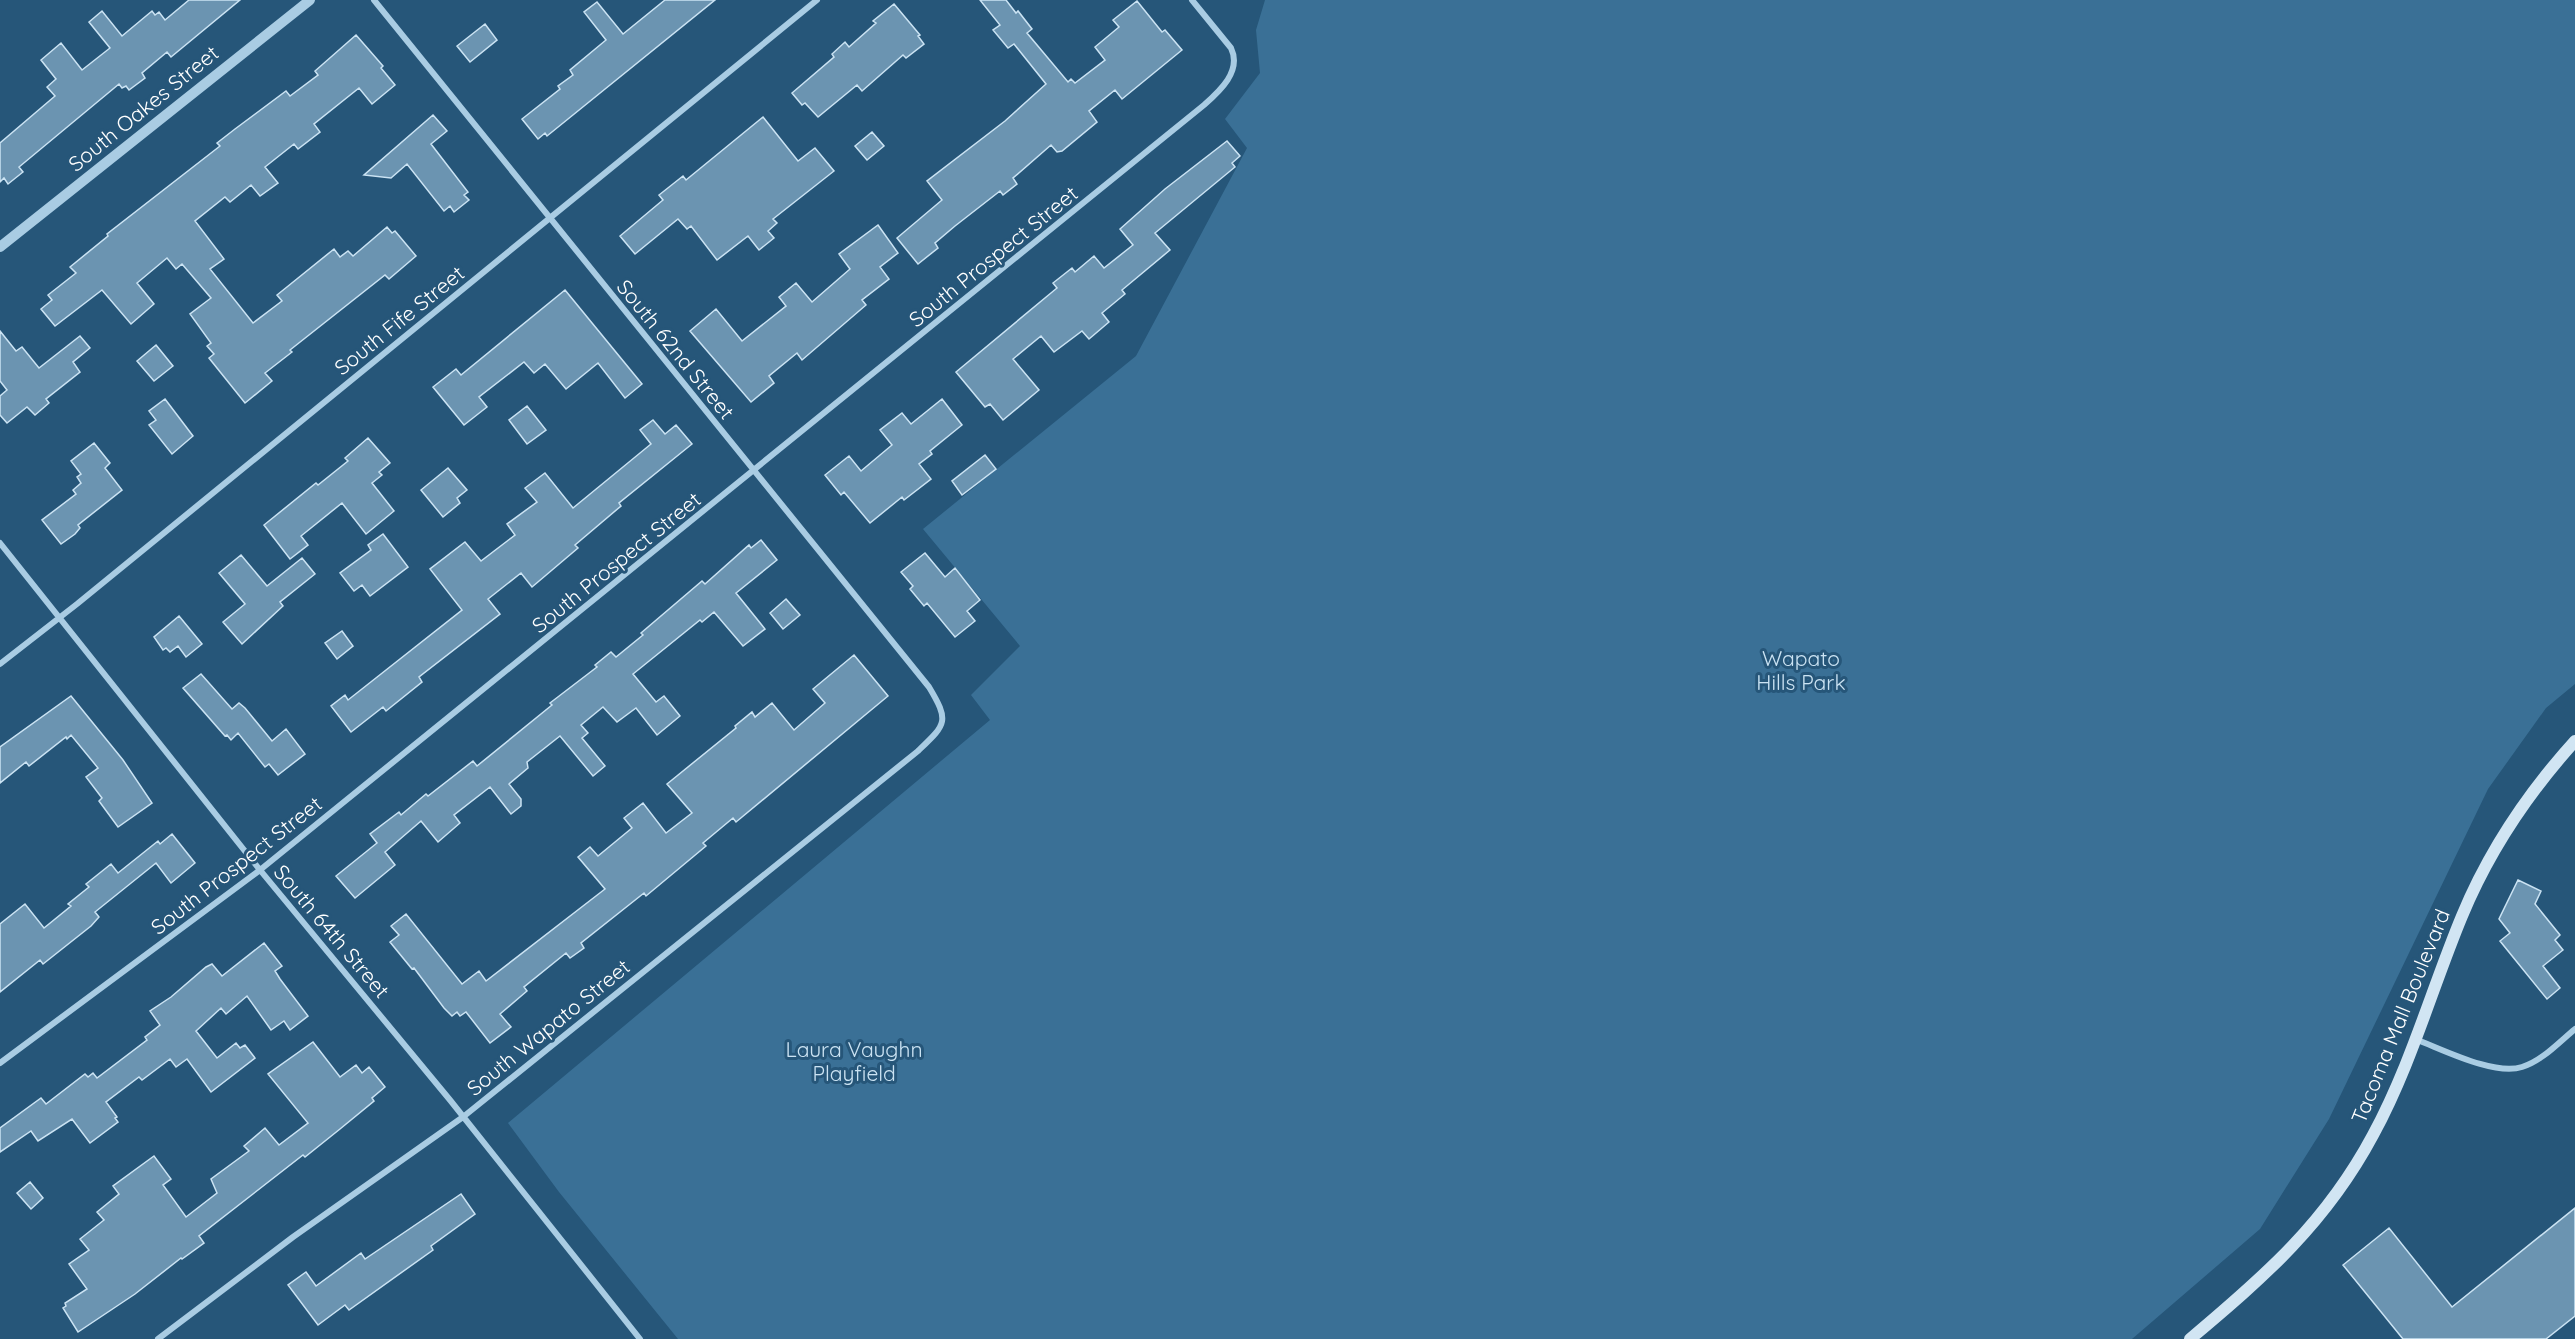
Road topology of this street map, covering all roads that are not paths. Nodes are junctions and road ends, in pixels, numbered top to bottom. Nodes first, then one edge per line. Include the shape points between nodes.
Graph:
1 (310, 0) edge
2 (374, 0) edge
3 (817, 0) edge
4 (1192, 0) edge
5 (549, 219) junction
6 (0, 247) edge
7 (754, 472) junction
8 (0, 543) edge
9 (60, 617) junction
10 (0, 664) edge
11 (943, 722) joint
12 (2575, 741) edge
13 (260, 870) junction
14 (2575, 1029) edge
15 (2415, 1039) junction
16 (0, 1064) edge
17 (463, 1117) junction
18 (158, 1339) edge
19 (640, 1339) edge
20 (2190, 1339) edge

1 - 6 street, South Oakes Street
2 - 5 street, South 62nd Street
3 - 5 street, South Fife Street
4 - 7 street, South Prospect Street via 1231,48 1234,66 1225,84
5 - 7 street, South 62nd Street
5 - 9 street, South Fife Street
7 - 11 street, South 62nd Street via 929,687 943,712
7 - 13 street, South Prospect Street
8 - 9 street, South 64th Street
9 - 10 street, South Fife Street
9 - 13 street, South 64th Street
11 - 17 street, South Wapato Street via 918,751
12 - 15 main road, Tacoma Mall Boulevard via 2529,796 2492,853 2462,914
13 - 16 street, South Prospect Street
13 - 17 street, South 64th Street
14 - 15 street via 2533,1062 2512,1069 2487,1065
15 - 20 main road, Tacoma Mall Boulevard via 2373,1135 2328,1206 2259,1281
17 - 18 street, South Wapato Street via 293,1236
17 - 19 street, South 64th Street

